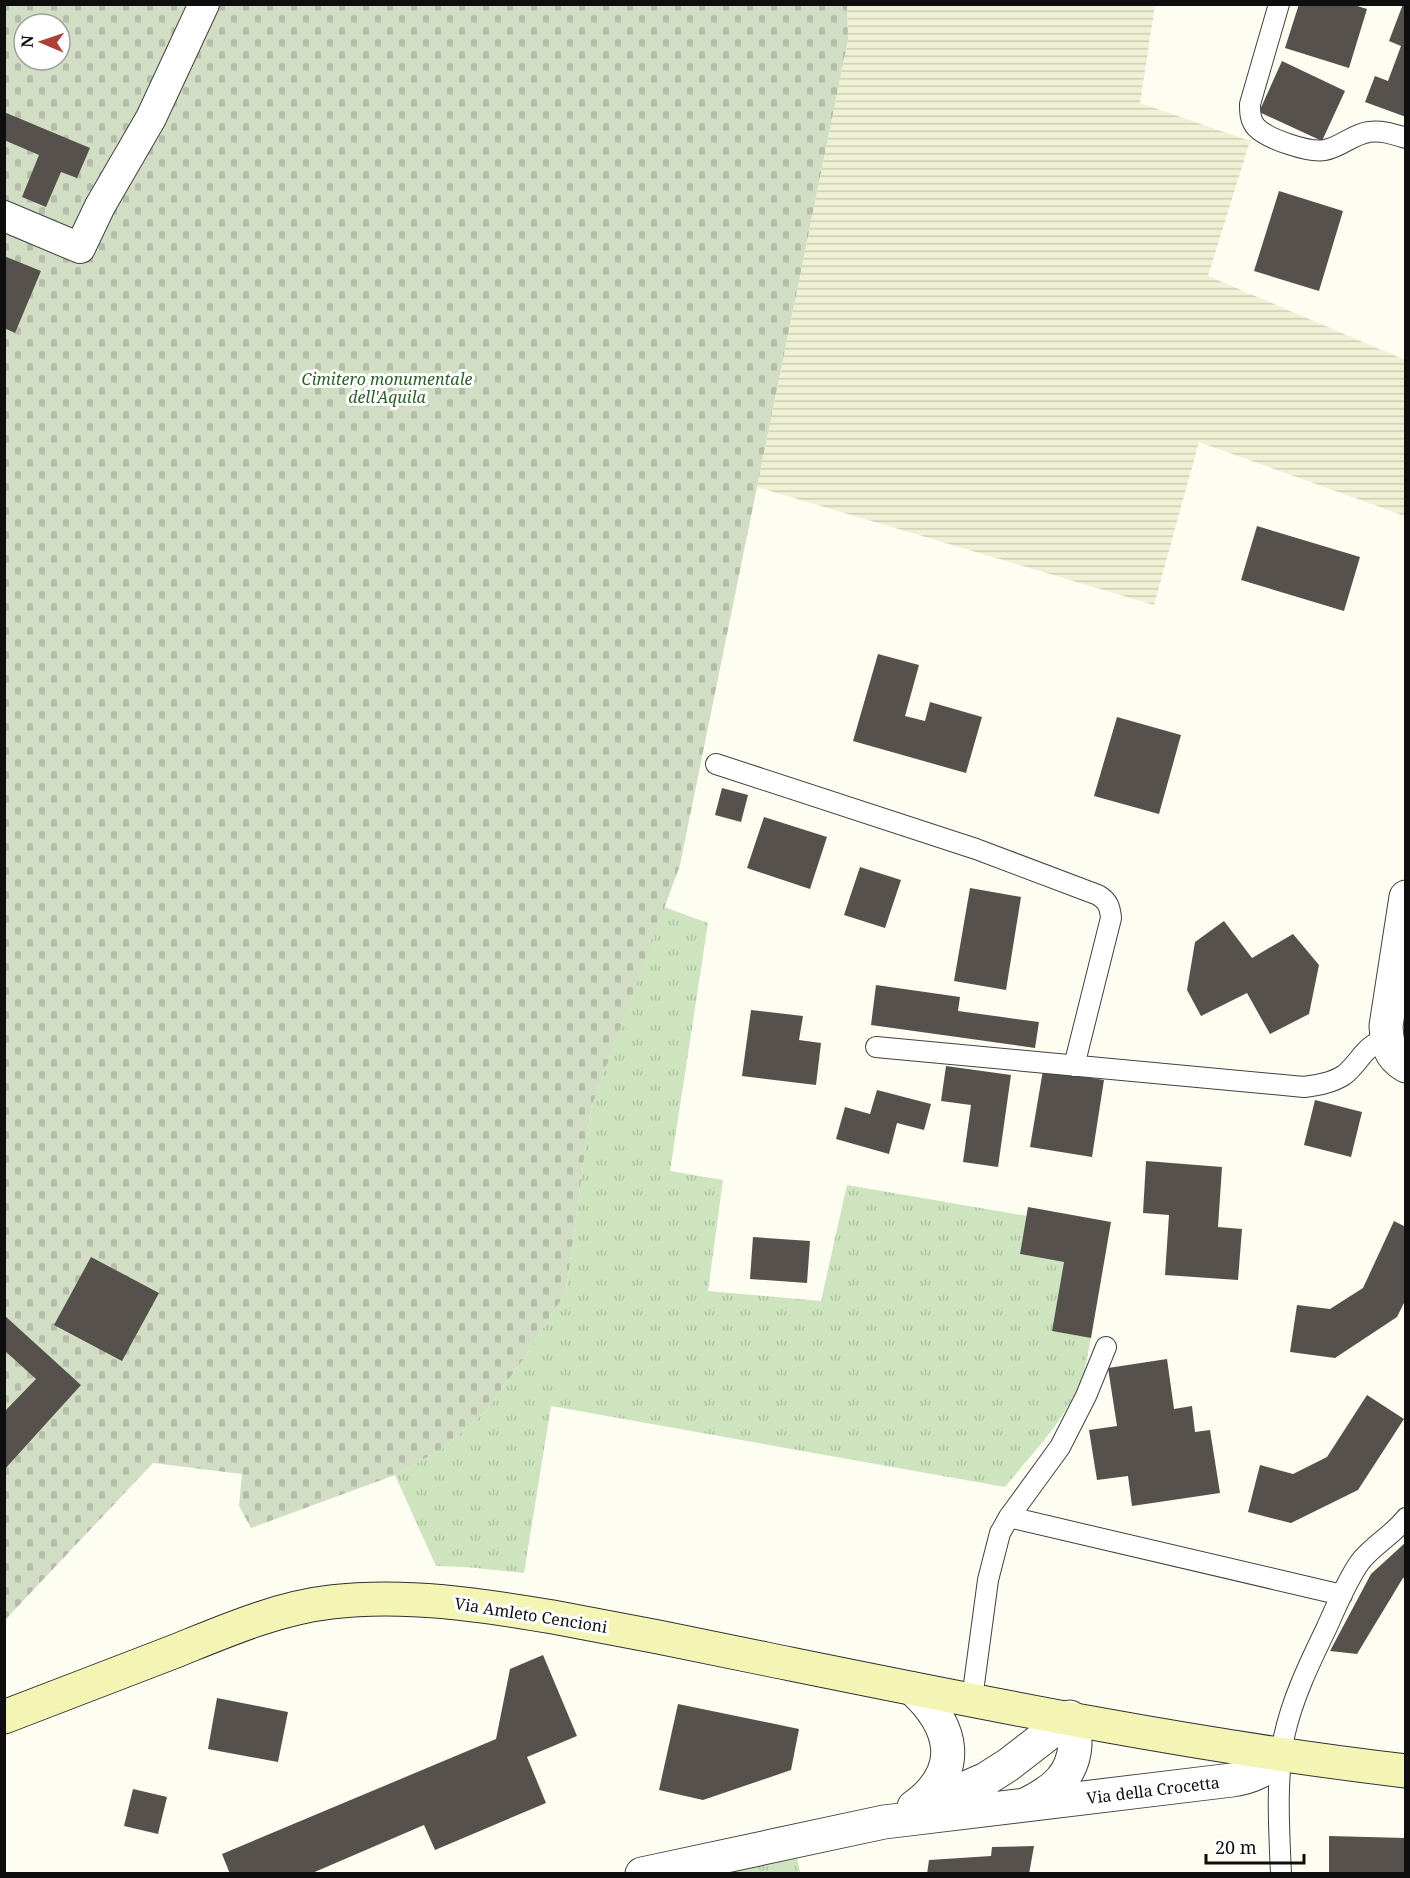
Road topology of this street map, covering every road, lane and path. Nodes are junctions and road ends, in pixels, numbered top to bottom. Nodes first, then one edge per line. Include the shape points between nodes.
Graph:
1 (204, 4) edge
2 (1279, 4) edge
3 (1406, 138) edge
4 (4, 216) edge
5 (716, 765) dead end
6 (1406, 897) edge
7 (1387, 1040) junction
8 (876, 1047) dead end
9 (1074, 1066) junction
10 (1406, 1066) edge
11 (1106, 1347) dead end
12 (1009, 1517) junction
13 (1406, 1518) edge
14 (1341, 1595) junction
15 (913, 1689) junction
16 (972, 1699) junction
17 (4, 1717) edge
18 (1070, 1717) junction
19 (1282, 1755) junction
20 (1406, 1771) edge
21 (1018, 1808) junction
22 (893, 1819) junction
23 (642, 1874) edge
24 (1281, 1874) edge

1 - 4 street via 151,118 80,248
2 - 3 lane via 1250,104 1254,125 1307,151 1336,147 1370,131
5 - 9 lane via 976,849 1106,900 1111,918
6 - 7 street
7 - 9 lane via 1374,1045 1344,1074 1325,1084 1304,1087
7 - 10 street via 1390,1053
8 - 9 lane
11 - 12 lane via 1060,1447
12 - 14 lane
12 - 16 lane via 1000,1533 988,1580
13 - 14 lane via 1365,1555
14 - 19 lane via 1287,1724
15 - 16 main road, Via Amleto Cencioni
15 - 17 main road, Via Amleto Cencioni via 528,1613 425,1601 368,1600 315,1604 275,1615
15 - 22 street, Via della Crocetta via 942,1724 946,1766 934,1790
16 - 18 main road, Via Amleto Cencioni
18 - 19 main road
18 - 21 street, Via della Crocetta via 1075,1748 1070,1770 1057,1786
18 - 22 street, Via della Crocetta via 986,1779
19 - 20 main road
19 - 21 street, Via della Crocetta via 1268,1767 1238,1779
19 - 24 lane
21 - 22 street, Via della Crocetta
22 - 23 street, Via della Crocetta

